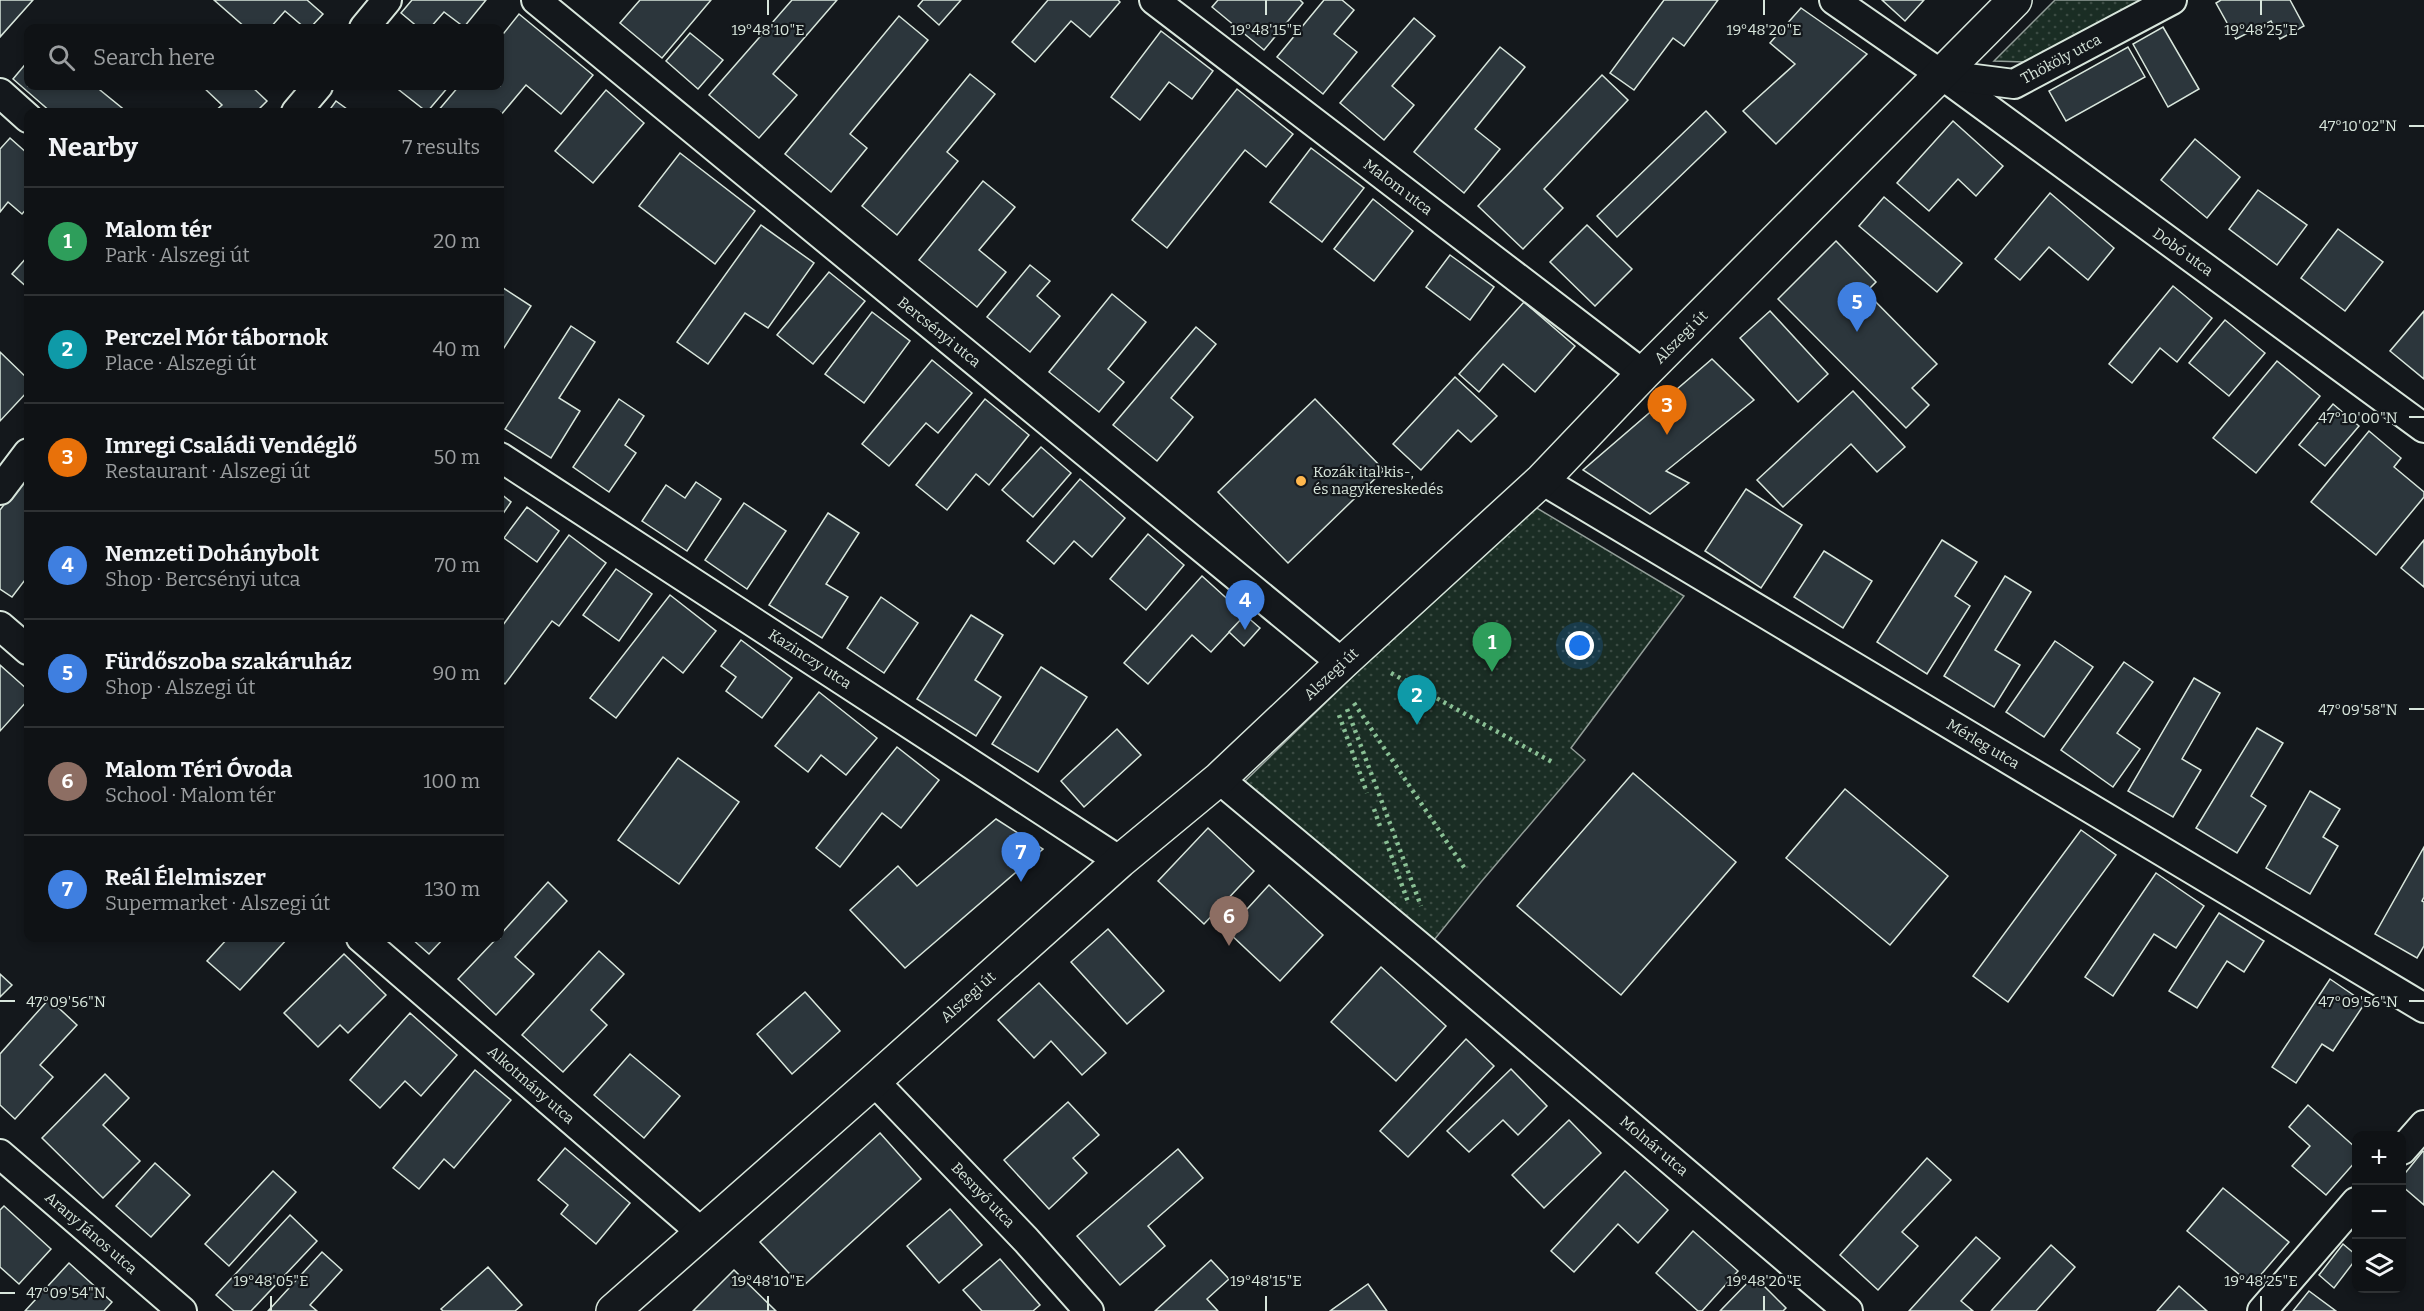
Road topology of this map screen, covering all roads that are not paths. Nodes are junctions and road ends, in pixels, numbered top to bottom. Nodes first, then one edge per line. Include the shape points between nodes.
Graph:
1 (387, 0) edge
2 (536, 0) edge
3 (1154, 0) edge
4 (1834, 0) edge
5 (2015, 0) edge
6 (2172, 0) edge
7 (367, 24) edge
8 (1942, 75) junction
9 (315, 90) edge
10 (0, 93) edge
11 (299, 108) edge
12 (24, 114) edge
13 (1643, 374) junction
14 (2424, 428) edge
15 (24, 458) edge
16 (504, 460) edge
17 (1542, 480) junction
18 (0, 490) edge
19 (0, 626) edge
20 (24, 647) edge
21 (1342, 663) junction
22 (1219, 779) junction
23 (1120, 861) junction
24 (366, 942) edge
25 (2424, 1008) edge
26 (874, 1082) junction
27 (2424, 1125) edge
28 (2406, 1145) edge
29 (0, 1154) edge
30 (2352, 1207) edge
31 (701, 1232) junction
32 (182, 1311) edge
33 (613, 1311) edge
34 (1089, 1311) edge
35 (1848, 1311) edge
36 (2262, 1311) edge

1 - 7 street
2 - 21 street, Bercsényi utca
3 - 13 street, Malom utca
4 - 8 street, Dobó utca
5 - 8 main road, Alszegi út
6 - 8 street, Thököly utca via 2014,84
8 - 13 main road, Alszegi út
8 - 14 street, Dobó utca
9 - 11 street
10 - 12 street
13 - 17 main road, Alszegi út
15 - 18 street
16 - 23 street, Kazinczy utca
17 - 21 main road, Alszegi út
17 - 25 street, Mérleg utca
19 - 20 street
21 - 22 main road, Alszegi út
22 - 23 main road, Alszegi út
22 - 35 street, Molnár utca
23 - 26 main road, Alszegi út
24 - 31 street, Alkotmány utca
26 - 31 main road, Alszegi út
26 - 34 street, Besnyő utca
27 - 28 street
29 - 32 street, Arany János utca
30 - 36 street
31 - 33 main road, Alszegi út

